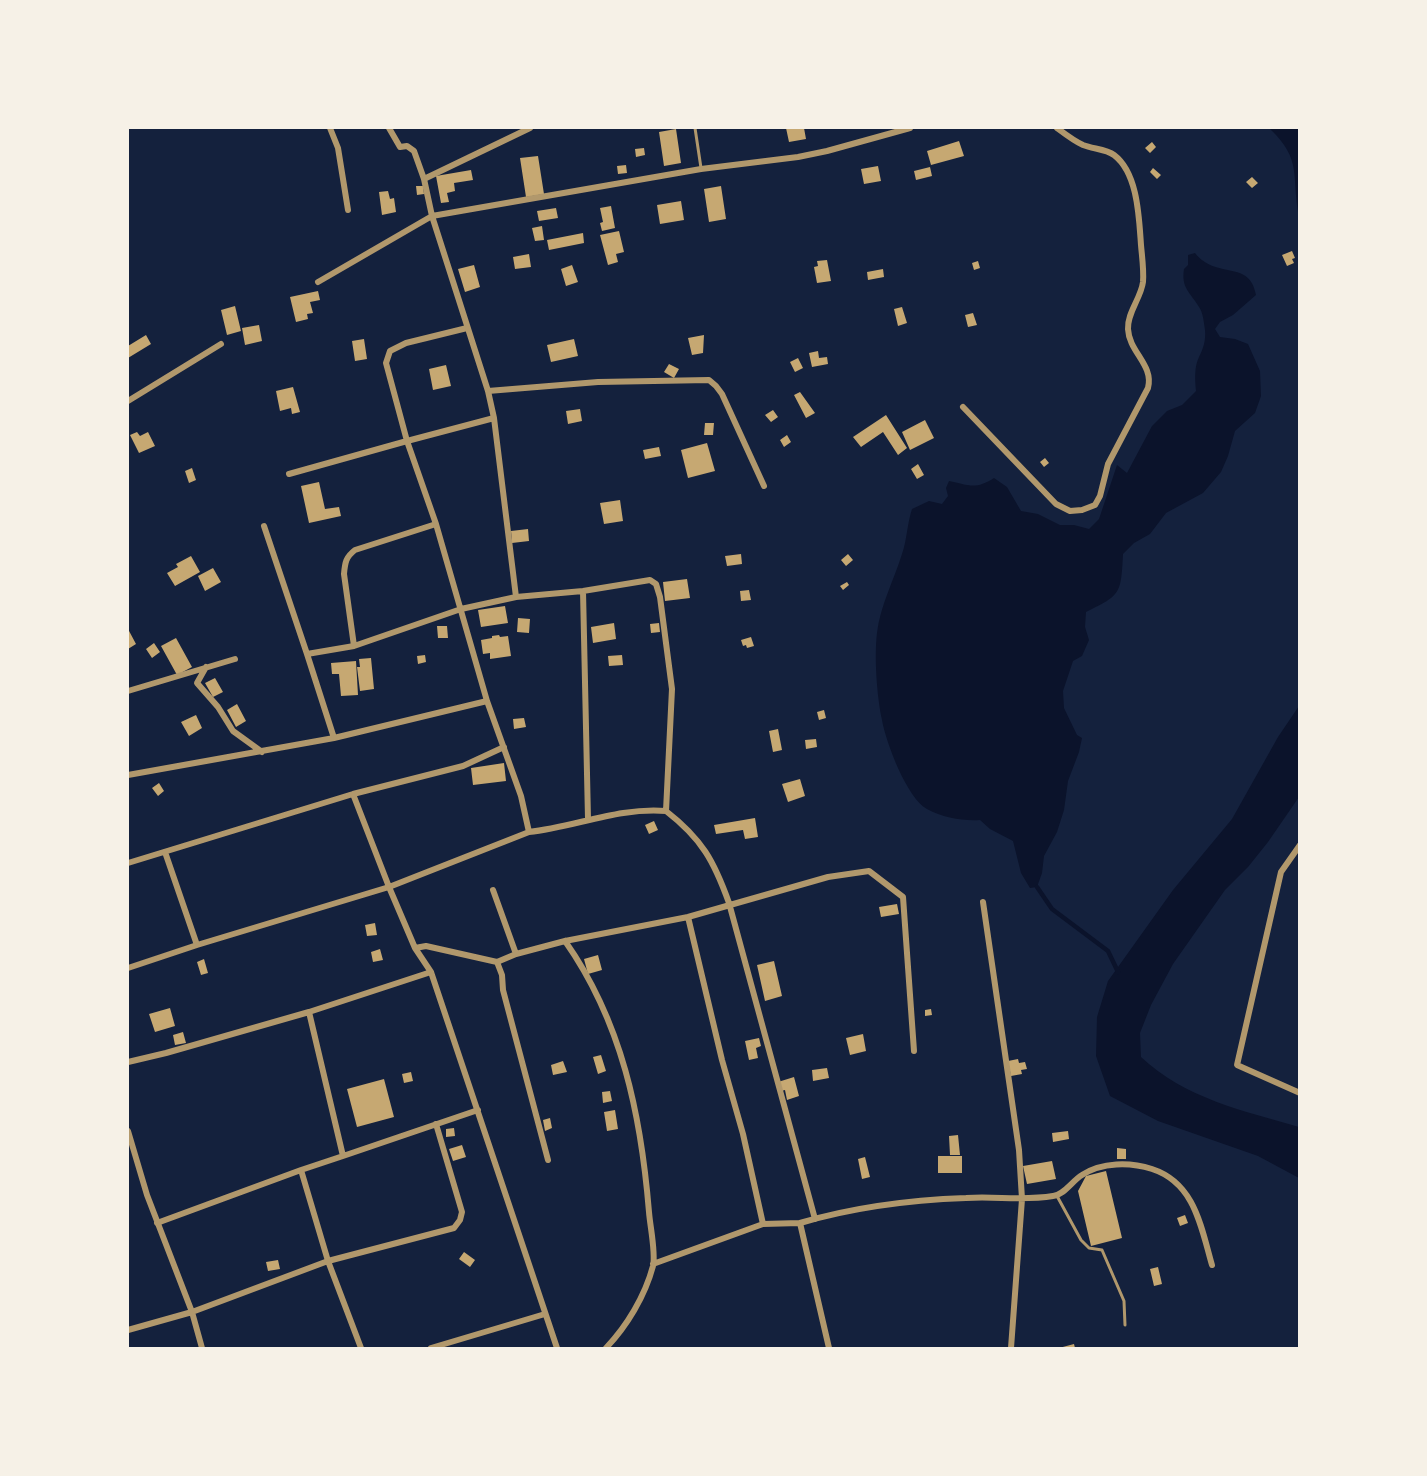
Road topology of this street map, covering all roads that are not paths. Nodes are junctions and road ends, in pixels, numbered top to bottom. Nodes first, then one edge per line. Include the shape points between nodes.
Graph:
1 (330, 128) edge
2 (389, 128) edge
3 (530, 128) edge
4 (695, 128) edge
5 (910, 128) edge
6 (1057, 128) edge
7 (701, 170) junction
8 (424, 179) junction
9 (348, 210) dead end
10 (432, 216) junction
11 (318, 282) dead end
12 (467, 328) junction
13 (221, 345) dead end
14 (488, 391) junction
15 (128, 401) edge
16 (963, 407) dead end
17 (494, 418) junction
18 (407, 441) junction
19 (289, 474) dead end
20 (764, 486) dead end
21 (436, 524) junction
22 (264, 526) dead end
23 (583, 591) junction
24 (516, 597) junction
25 (461, 609) junction
26 (354, 646) junction
27 (307, 654) junction
28 (235, 659) dead end
29 (206, 667) junction
30 (128, 691) edge
31 (487, 701) junction
32 (334, 738) junction
33 (504, 747) junction
34 (262, 753) junction
35 (128, 775) edge
36 (353, 794) junction
37 (666, 811) junction
38 (588, 819) junction
39 (529, 832) junction
40 (1299, 845) edge
41 (165, 852) junction
42 (128, 863) edge
43 (389, 887) junction
44 (493, 890) dead end
45 (983, 902) dead end
46 (729, 903) junction
47 (688, 917) junction
48 (564, 942) junction
49 (196, 945) junction
50 (415, 948) junction
51 (516, 954) junction
52 (497, 962) junction
53 (128, 968) edge
54 (431, 972) junction
55 (309, 1011) junction
56 (914, 1052) dead end
57 (128, 1062) edge
58 (1299, 1093) edge
59 (478, 1110) junction
60 (436, 1124) junction
61 (128, 1131) edge
62 (343, 1156) junction
63 (548, 1160) dead end
64 (301, 1170) junction
65 (1057, 1196) junction
66 (1022, 1199) junction
67 (814, 1219) junction
68 (157, 1223) junction
69 (800, 1223) junction
70 (763, 1224) junction
71 (328, 1261) junction
72 (653, 1264) junction
73 (1212, 1265) dead end
74 (192, 1312) junction
75 (545, 1314) junction
76 (1125, 1325) dead end
77 (128, 1330) edge
78 (1011, 1345) edge
79 (202, 1348) edge
80 (361, 1348) edge
81 (431, 1348) edge
82 (557, 1348) edge
83 (606, 1348) edge
84 (829, 1348) edge
85 (1016, 1348) edge

1 - 9 street via 338,148
2 - 8 street via 400,147 414,151
3 - 8 street
4 - 7 lane
5 - 7 street via 827,152
6 - 16 street via 1084,146 1112,154 1124,166 1133,187 1144,273 1128,327 1129,338 1148,371 1148,388 1108,464 1100,496 1095,505 1082,510 1070,511 1056,504
7 - 10 street
8 - 10 street
10 - 11 street
10 - 12 street
12 - 14 street
12 - 18 street via 406,343 390,351 386,363
13 - 15 street
14 - 17 street
14 - 20 street via 598,382 709,380 722,394
17 - 18 street
17 - 24 street
18 - 19 street
18 - 21 street
21 - 25 street
21 - 26 street via 355,550 348,556 344,574
22 - 27 street
23 - 24 street
23 - 37 street via 650,580 656,584 672,689
23 - 38 street
24 - 25 street
25 - 26 street
25 - 31 street
26 - 27 street
27 - 32 street
28 - 29 street
29 - 30 street
29 - 34 street via 197,683 233,731
31 - 32 street
31 - 33 street
32 - 34 street
33 - 36 street via 463,766
33 - 39 street
34 - 35 street
36 - 41 street
36 - 43 street
37 - 38 street via 638,810
37 - 46 street via 706,850
38 - 39 street
39 - 43 street
40 - 58 street via 1281,872 1237,1065
41 - 42 street
41 - 49 street
43 - 49 street
43 - 50 street
44 - 51 street
45 - 66 street via 1014,1106
46 - 47 street
46 - 56 street via 828,877 869,871 903,897
46 - 67 street
47 - 48 street
47 - 70 street
48 - 51 street
48 - 72 street via 584,969 621,1052 645,1160
49 - 53 street
50 - 52 street via 426,946
50 - 54 street
51 - 52 street
52 - 63 street
54 - 55 street
54 - 59 street
55 - 57 street
55 - 62 street
59 - 60 street
59 - 75 street
60 - 62 street
60 - 71 street via 462,1212 454,1228
61 - 68 street
62 - 64 street
64 - 68 street
64 - 71 street
65 - 66 street
65 - 73 street via 1083,1174 1118,1163 1153,1170 1184,1189 1199,1216
65 - 76 lane via 1081,1240 1089,1248 1102,1250 1124,1301
66 - 67 street via 968,1197 896,1202
66 - 78 street
67 - 69 street
68 - 74 street
69 - 70 street
69 - 84 street
70 - 72 street
71 - 74 street
71 - 80 street
72 - 83 street via 637,1305 620,1335
74 - 77 street
74 - 79 street
75 - 81 street
75 - 82 street
78 - 85 street

